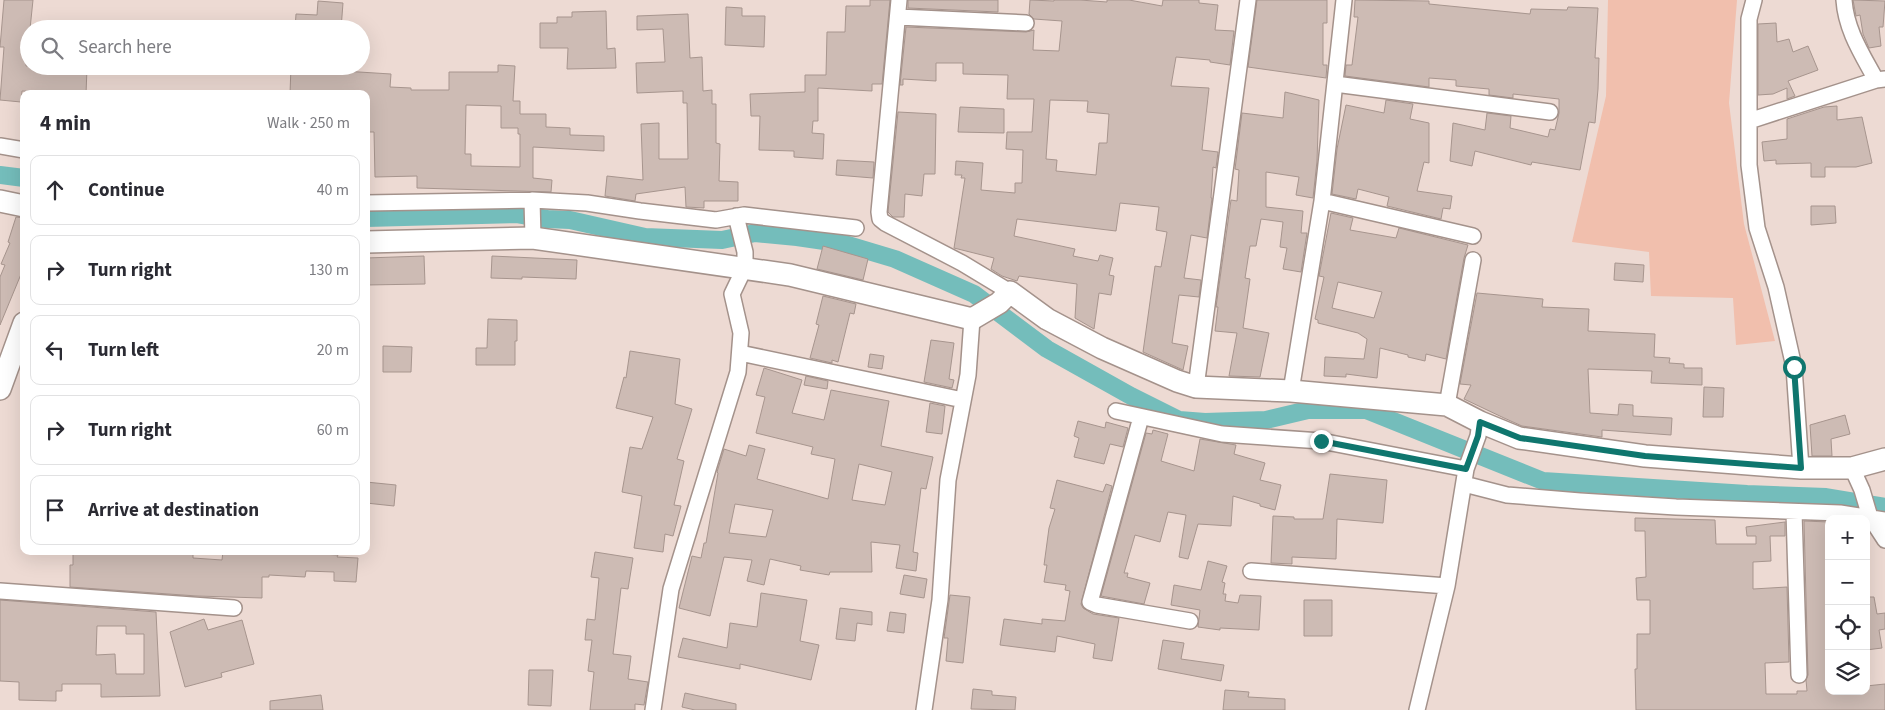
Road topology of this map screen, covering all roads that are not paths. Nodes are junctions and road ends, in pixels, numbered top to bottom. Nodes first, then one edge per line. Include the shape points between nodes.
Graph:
1 (899, 0) edge
2 (1248, 0) edge
3 (1344, 0) edge
4 (1754, 0) edge
5 (1844, 0) edge
6 (898, 17) junction
7 (1026, 23) dead end
8 (1880, 80) edge
9 (1335, 84) junction
10 (1550, 112) dead end
11 (1749, 121) junction
12 (0, 146) edge
13 (20, 149) edge
14 (532, 200) junction
15 (0, 201) edge
16 (1322, 201) junction
17 (370, 203) edge
18 (20, 205) edge
19 (738, 220) junction
20 (856, 228) dead end
21 (533, 231) junction
22 (1473, 236) dead end
23 (370, 242) edge
24 (745, 260) junction
25 (1473, 260) dead end
26 (991, 307) junction
27 (20, 334) edge
28 (740, 353) junction
29 (1196, 387) junction
30 (0, 389) edge
31 (1291, 391) junction
32 (963, 400) junction
33 (1447, 405) junction
34 (1116, 411) dead end
35 (1141, 417) junction
36 (1479, 429) junction
37 (1885, 459) edge
38 (1801, 468) junction
39 (1852, 468) junction
40 (1466, 469) junction
41 (1464, 484) junction
42 (1794, 512) junction
43 (1855, 515) edge
44 (1869, 515) edge
45 (1870, 517) joint
46 (1885, 520) edge
47 (1885, 540) edge
48 (1251, 571) dead end
49 (1447, 586) junction
50 (0, 590) edge
51 (234, 608) dead end
52 (1190, 621) dead end
53 (1799, 676) dead end
54 (652, 710) edge
55 (924, 710) edge
56 (1417, 710) edge

1 - 6 street
2 - 29 street
3 - 9 street
4 - 11 street via 1749,19
5 - 8 street via 1849,29
6 - 7 street
6 - 26 street via 880,219 962,263
8 - 11 street
9 - 10 street
9 - 16 street
11 - 38 street via 1749,165 1757,228 1776,287 1794,367
12 - 13 street
14 - 17 street
14 - 19 street
14 - 21 street
15 - 18 main road
16 - 22 street
16 - 31 street
19 - 20 street via 744,215
19 - 24 street
21 - 23 main road
21 - 24 main road
24 - 26 main road via 790,275
24 - 28 street via 732,294 741,333
25 - 33 street
26 - 29 main road via 1047,318 1102,348
26 - 32 street
27 - 30 main road
28 - 32 street
28 - 54 street via 738,372 671,589
29 - 31 main road
31 - 33 main road
32 - 55 street via 948,480 940,600
33 - 36 main road
34 - 35 street
35 - 40 street via 1222,434 1321,441
35 - 52 street via 1090,602
36 - 38 main road via 1645,456
36 - 40 street
37 - 39 main road
38 - 39 main road
39 - 44 street
40 - 41 street
41 - 42 street via 1507,495
41 - 49 street
42 - 43 street
42 - 53 street
45 - 46 street
45 - 47 street
48 - 49 street
49 - 56 street
50 - 51 street

